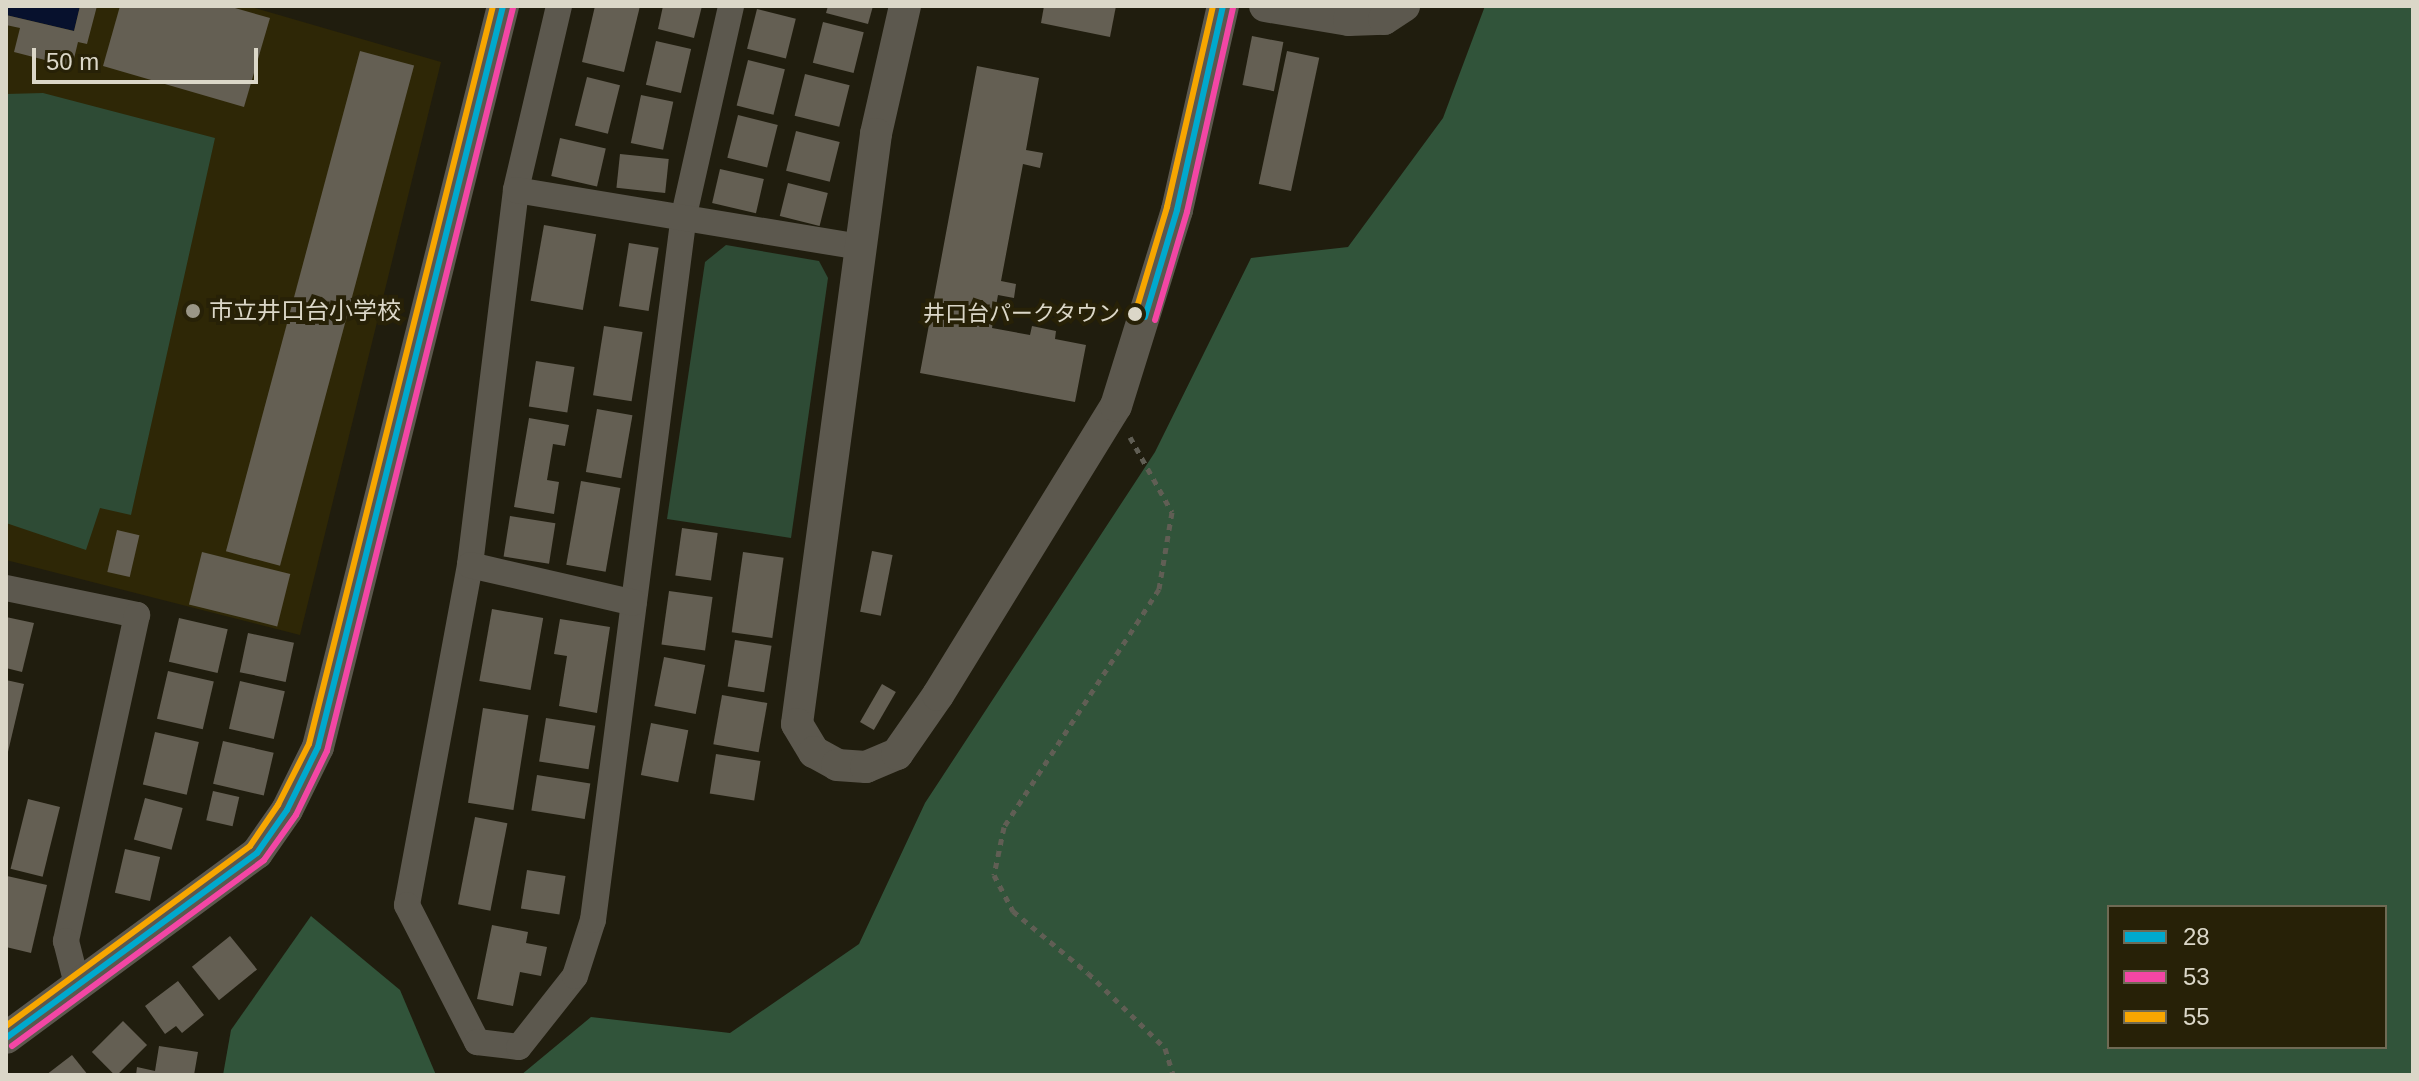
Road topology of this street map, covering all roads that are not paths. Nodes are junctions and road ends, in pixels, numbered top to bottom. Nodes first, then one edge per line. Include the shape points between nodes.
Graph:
1 (503, 6) edge
2 (559, 6) edge
3 (731, 6) edge
4 (905, 6) edge
5 (1223, 6) edge
6 (1265, 6) edge
7 (1404, 6) edge
8 (516, 190) junction
9 (684, 215) junction
10 (860, 247) junction
11 (470, 565) junction
12 (6, 588) edge
13 (634, 603) junction
14 (78, 988) junction
15 (6, 1038) edge

1 - 14 street via 318,747 287,810 257,853
2 - 8 street
3 - 9 street
4 - 10 street via 876,134
5 - 10 street via 1177,210 1116,406 897,754 866,767 837,765 814,752 797,724
6 - 7 street via 1349,20 1384,19
8 - 9 street
8 - 11 street
9 - 10 street
9 - 13 street
11 - 13 street
11 - 13 street via 407,905 477,1042 519,1047 575,976 593,920
12 - 14 street via 137,615 66,941
14 - 15 street

